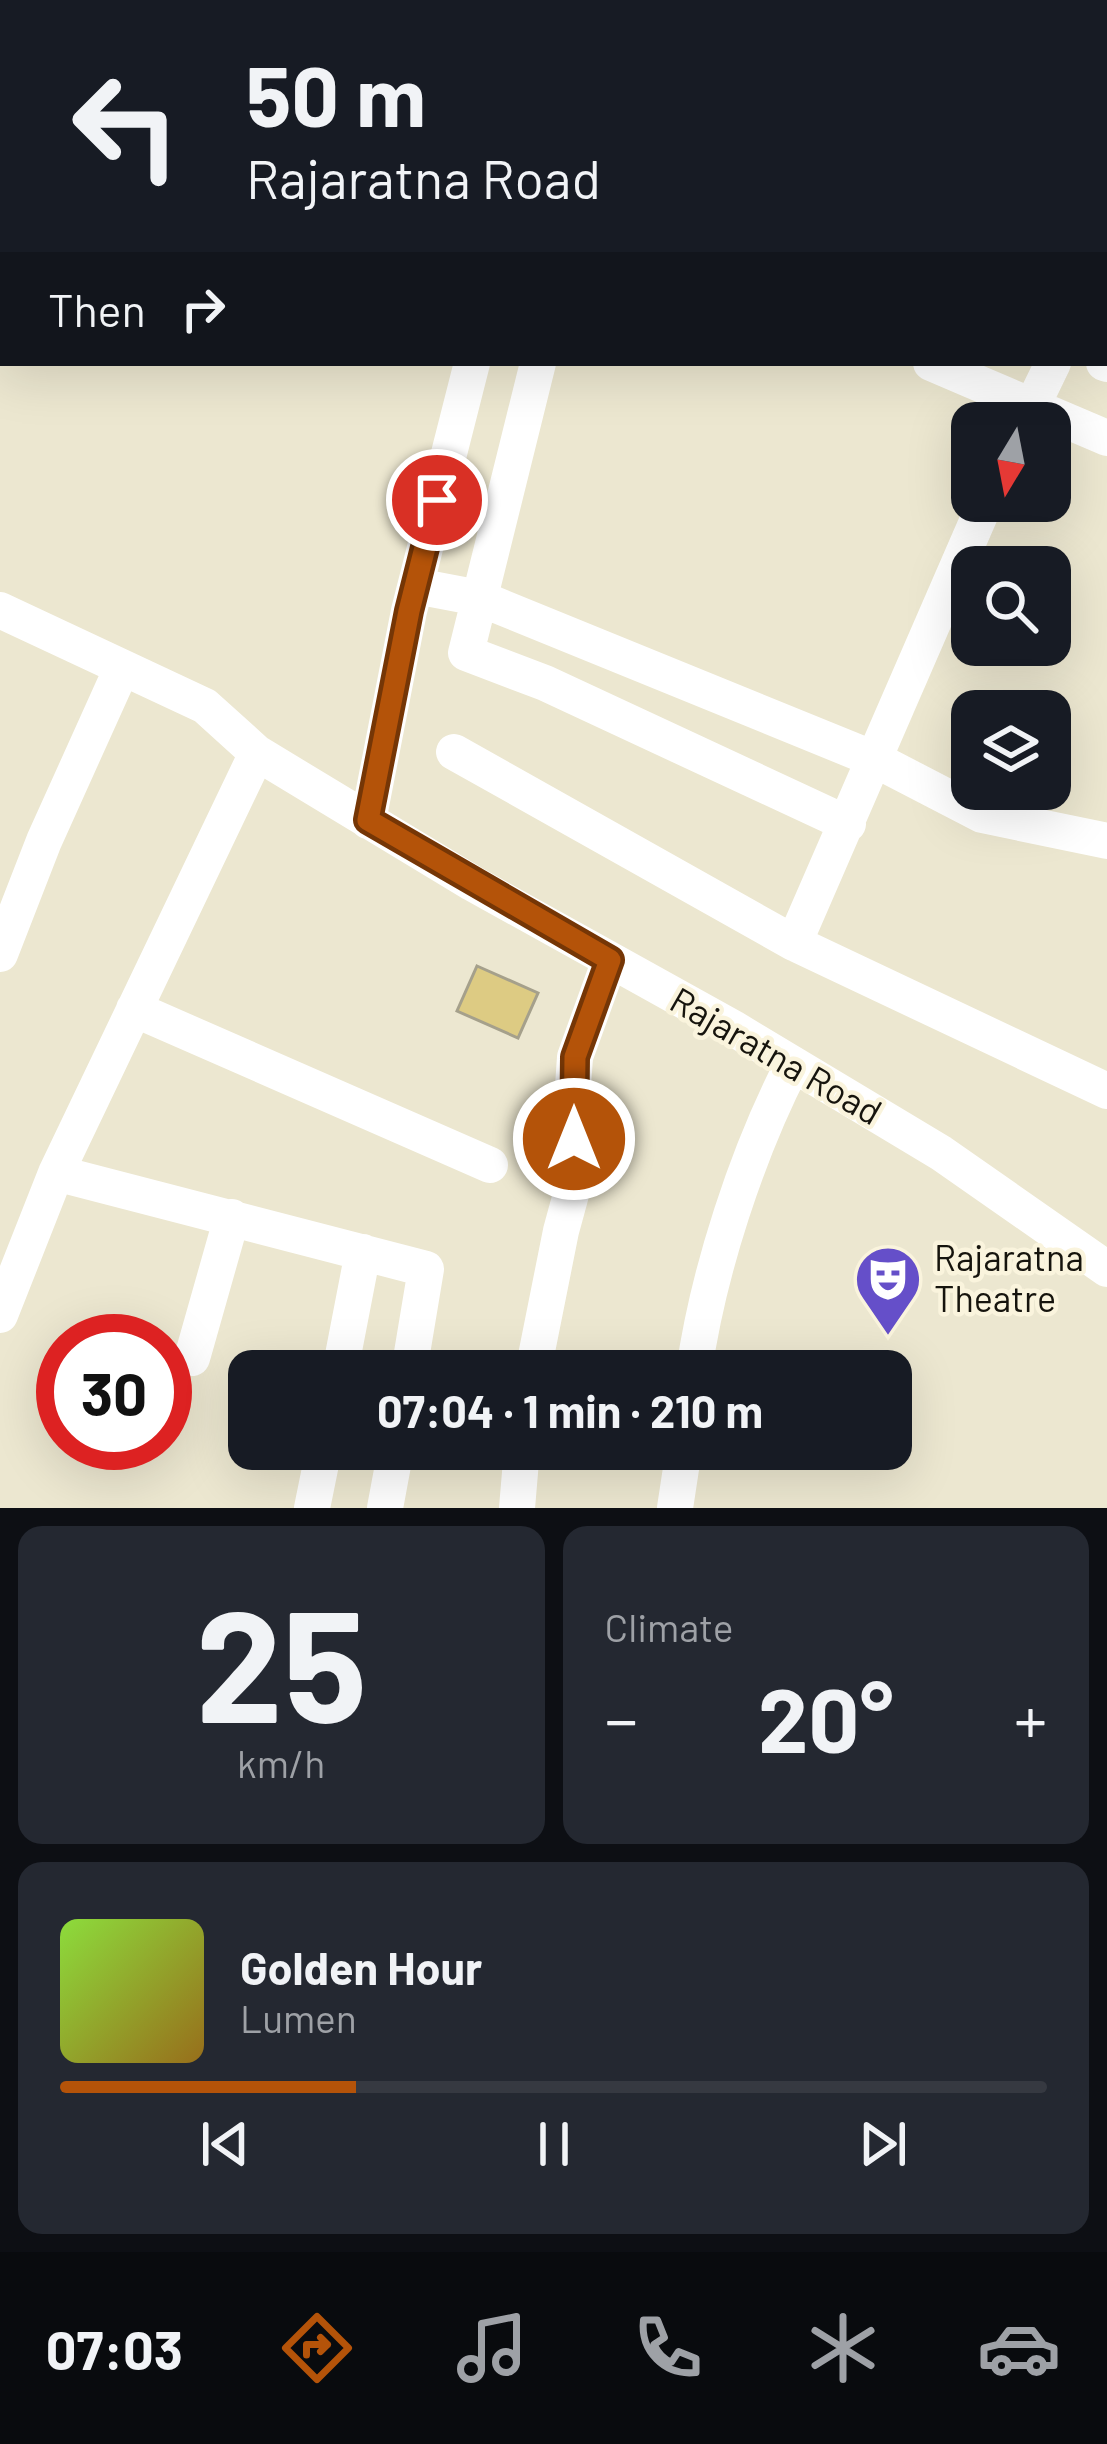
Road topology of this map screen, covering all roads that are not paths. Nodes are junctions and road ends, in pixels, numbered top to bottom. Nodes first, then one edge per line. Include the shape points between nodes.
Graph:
1 (464, 366) edge
2 (537, 366) edge
3 (937, 366) edge
4 (1052, 366) edge
5 (1005, 402) edge
6 (1034, 402) edge
7 (1071, 427) edge
8 (1107, 438) edge
9 (977, 522) edge
10 (416, 586) junction
11 (479, 598) junction
12 (0, 610) edge
13 (122, 668) junction
14 (454, 752) dead end
15 (257, 754) junction
16 (874, 759) junction
17 (368, 820) junction
18 (848, 824) junction
19 (1107, 842) edge
20 (794, 943) junction
21 (0, 954) edge
22 (610, 960) junction
23 (134, 1009) junction
24 (793, 1064) junction
25 (1107, 1091) edge
26 (490, 1165) dead end
27 (56, 1173) junction
28 (232, 1217) junction
29 (363, 1252) junction
30 (1107, 1269) edge
31 (0, 1316) edge
32 (344, 1350) edge
33 (413, 1350) edge
34 (537, 1350) edge
35 (697, 1350) edge
36 (192, 1358) dead end
37 (320, 1470) edge
38 (392, 1470) edge
39 (520, 1470) edge
40 (681, 1470) edge
41 (312, 1508) edge
42 (386, 1508) edge
43 (517, 1508) edge
44 (676, 1508) edge

1 - 10 street
2 - 11 street
3 - 5 street
4 - 6 street
7 - 8 street
9 - 16 street
10 - 11 street
10 - 17 street
11 - 16 street
11 - 18 street via 466,653
12 - 13 street, Rajaratna Road
13 - 15 street, Rajaratna Road via 205,706
13 - 21 street
14 - 20 street
15 - 17 street, Rajaratna Road
15 - 23 street
16 - 18 street
16 - 19 street via 982,815
17 - 22 street, Rajaratna Road
18 - 20 street
20 - 25 street
22 - 24 street, Rajaratna Road
22 - 34 street via 575,1057 576,1176
23 - 26 street
23 - 27 street
24 - 30 street, Rajaratna Road via 941,1153
24 - 35 street via 766,1116
27 - 28 street
27 - 31 street
28 - 29 street
28 - 36 street
29 - 32 street
29 - 33 street via 426,1269
37 - 41 street
38 - 42 street
39 - 43 street
40 - 44 street

